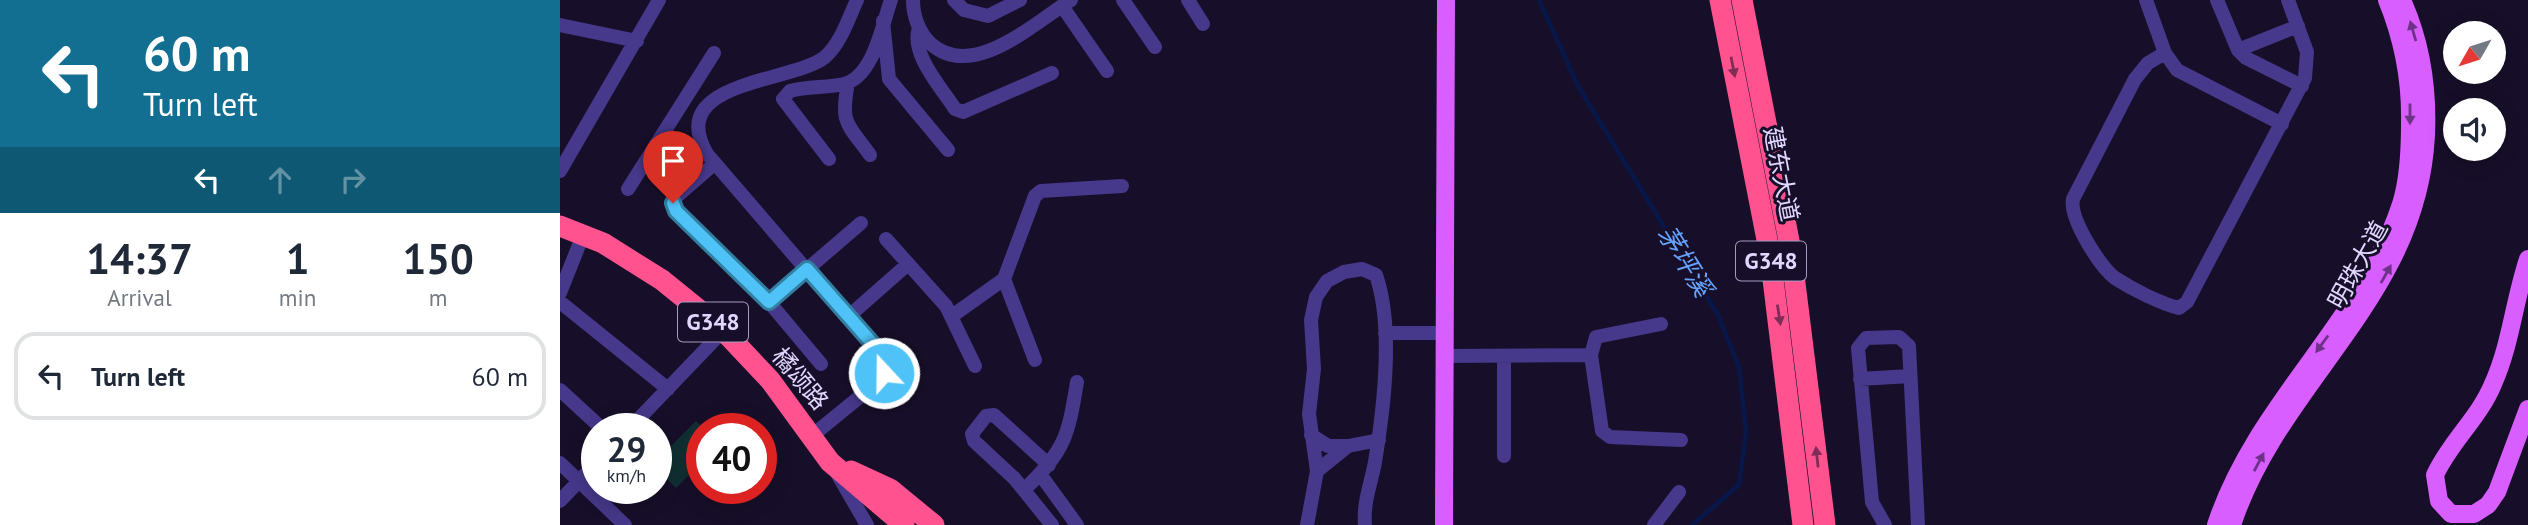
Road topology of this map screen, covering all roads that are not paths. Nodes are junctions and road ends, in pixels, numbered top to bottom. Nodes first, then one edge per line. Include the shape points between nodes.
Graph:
1 (659, 0) edge
2 (857, 0) edge
3 (891, 0) edge
4 (913, 0) edge
5 (954, 0) edge
6 (1020, 0) edge
7 (1123, 0) edge
8 (1188, 0) edge
9 (1446, 0) edge
10 (1720, 0) edge
11 (1742, 0) edge
12 (2146, 0) edge
13 (2217, 0) edge
14 (2288, 0) edge
15 (2387, 0) edge
16 (2402, 0) edge
17 (1066, 3) edge
18 (883, 21) junction
19 (1203, 24) dead end
20 (560, 25) edge
21 (2298, 26) junction
22 (919, 28) junction
23 (637, 41) junction
24 (1155, 47) dead end
25 (2238, 50) junction
26 (714, 53) dead end
27 (2165, 53) junction
28 (1107, 71) dead end
29 (1052, 73) dead end
30 (848, 83) junction
31 (2302, 86) junction
32 (2282, 124) junction
33 (656, 144) junction
34 (948, 150) dead end
35 (870, 155) dead end
36 (829, 159) dead end
37 (715, 163) junction
38 (560, 171) edge
39 (702, 174) junction
40 (1122, 187) dead end
41 (628, 189) dead end
42 (861, 223) dead end
43 (560, 226) edge
44 (583, 235) junction
45 (886, 239) dead end
46 (2528, 260) edge
47 (908, 264) junction
48 (807, 269) junction
49 (1004, 279) junction
50 (560, 293) edge
51 (560, 302) edge
52 (769, 302) junction
53 (849, 316) junction
54 (952, 316) junction
55 (1661, 324) dead end
56 (723, 331) junction
57 (1385, 333) junction
58 (1445, 333) junction
59 (1591, 355) junction
60 (1445, 356) junction
61 (1504, 356) junction
62 (1035, 360) dead end
63 (821, 364) dead end
64 (975, 366) dead end
65 (1910, 376) junction
66 (1860, 379) junction
67 (1077, 382) dead end
68 (668, 389) junction
69 (560, 390) edge
70 (2528, 409) edge
71 (585, 413) edge
72 (645, 413) edge
73 (813, 435) junction
74 (1311, 435) junction
75 (1378, 440) junction
76 (1681, 440) dead end
77 (1348, 446) junction
78 (1504, 456) dead end
79 (830, 462) junction
80 (560, 463) edge
81 (1045, 470) junction
82 (1317, 471) junction
83 (579, 481) junction
84 (1025, 489) junction
85 (1679, 492) dead end
86 (560, 500) edge
87 (625, 525) edge
88 (867, 525) edge
89 (904, 525) edge
90 (933, 525) edge
91 (1052, 525) edge
92 (1077, 525) edge
93 (1307, 525) edge
94 (1365, 525) edge
95 (1444, 525) edge
96 (1654, 525) edge
97 (1803, 525) edge
98 (1825, 525) edge
99 (1885, 525) edge
100 (1918, 525) edge
101 (2216, 525) edge
102 (2232, 525) edge

1 - 23 street
2 - 37 street via 838,42 825,57 731,89 712,100 699,131
3 - 18 street
4 - 22 street
5 - 6 street via 964,10 988,16
7 - 24 street
8 - 19 street
9 - 58 main road
10 -> 97 highway, 建东大道 / G348 via 1770,255
98 -> 11 highway, 建东大道 / G348 via 1791,251
12 - 27 street
13 - 25 street
14 - 21 street
15 -> 101 main road, 明珠大道 via 2406,61 2411,107 2401,202 2363,285 2253,441
102 -> 16 main road, 明珠大道 via 2245,489 2276,432 2376,292 2399,250 2416,204 2425,156 2427,106 2420,57
17 - 22 street via 975,57 947,54
17 - 28 street
18 - 30 street via 866,67
18 - 34 street via 889,79
20 - 23 street
21 - 25 street
21 - 31 street via 2309,60
22 - 29 street via 920,53 955,108 963,112
23 - 38 street
25 - 31 street
26 - 33 street
27 - 32 street via 2183,75
27 - 32 street via 2135,79 2072,205 2077,224 2116,279 2174,307 2185,305
30 - 35 street via 844,120
30 - 36 street via 795,89 783,99
31 - 32 street
33 - 39 street
33 - 41 street
37 - 39 street
37 - 48 street
39 - 52 street via 676,197 676,211
40 - 49 street via 1041,191 1035,196
42 - 48 street
43 - 44 highway, 橘颂路 / G348
44 - 50 street
44 - 56 highway, 橘颂路 / G348 via 662,280
45 - 47 street
46 - 70 main road via 2494,382 2478,414 2435,475 2439,501 2451,514 2474,514 2493,499
47 - 53 street
47 - 54 street
48 - 52 street
48 - 53 street
49 - 54 street
49 - 62 street
51 - 68 street
52 - 63 street
53 - 73 street via 882,355 884,373
54 - 64 street
55 - 59 street via 1597,337
56 - 68 street
56 - 73 highway, 橘颂路 / G348
57 - 58 street
57 - 74 street via 1376,275 1362,269 1327,281 1316,297 1311,320
57 - 75 street
58 - 60 main road
59 - 61 street
59 - 76 street via 1602,431 1610,437
60 - 61 street
60 - 95 main road
61 - 78 street
65 - 66 street
65 - 66 street via 1905,340 1866,338 1858,348
65 - 100 street
66 - 99 street via 1872,502
67 - 81 street via 1067,437
68 - 72 street
69 - 71 street
73 - 79 highway, 橘颂路 / G348
74 - 77 street via 1328,446
74 - 82 street
75 - 77 street
75 - 94 street
77 - 82 street
79 - 88 street, 橘颂路
79 - 89 highway, G348
79 - 90 highway via 890,489
80 - 83 street
81 - 84 street
81 - 84 street via 994,415 986,416 972,434 974,441
81 - 92 street
82 - 93 street
83 - 86 street
83 - 87 street
84 - 91 street
85 - 96 street

